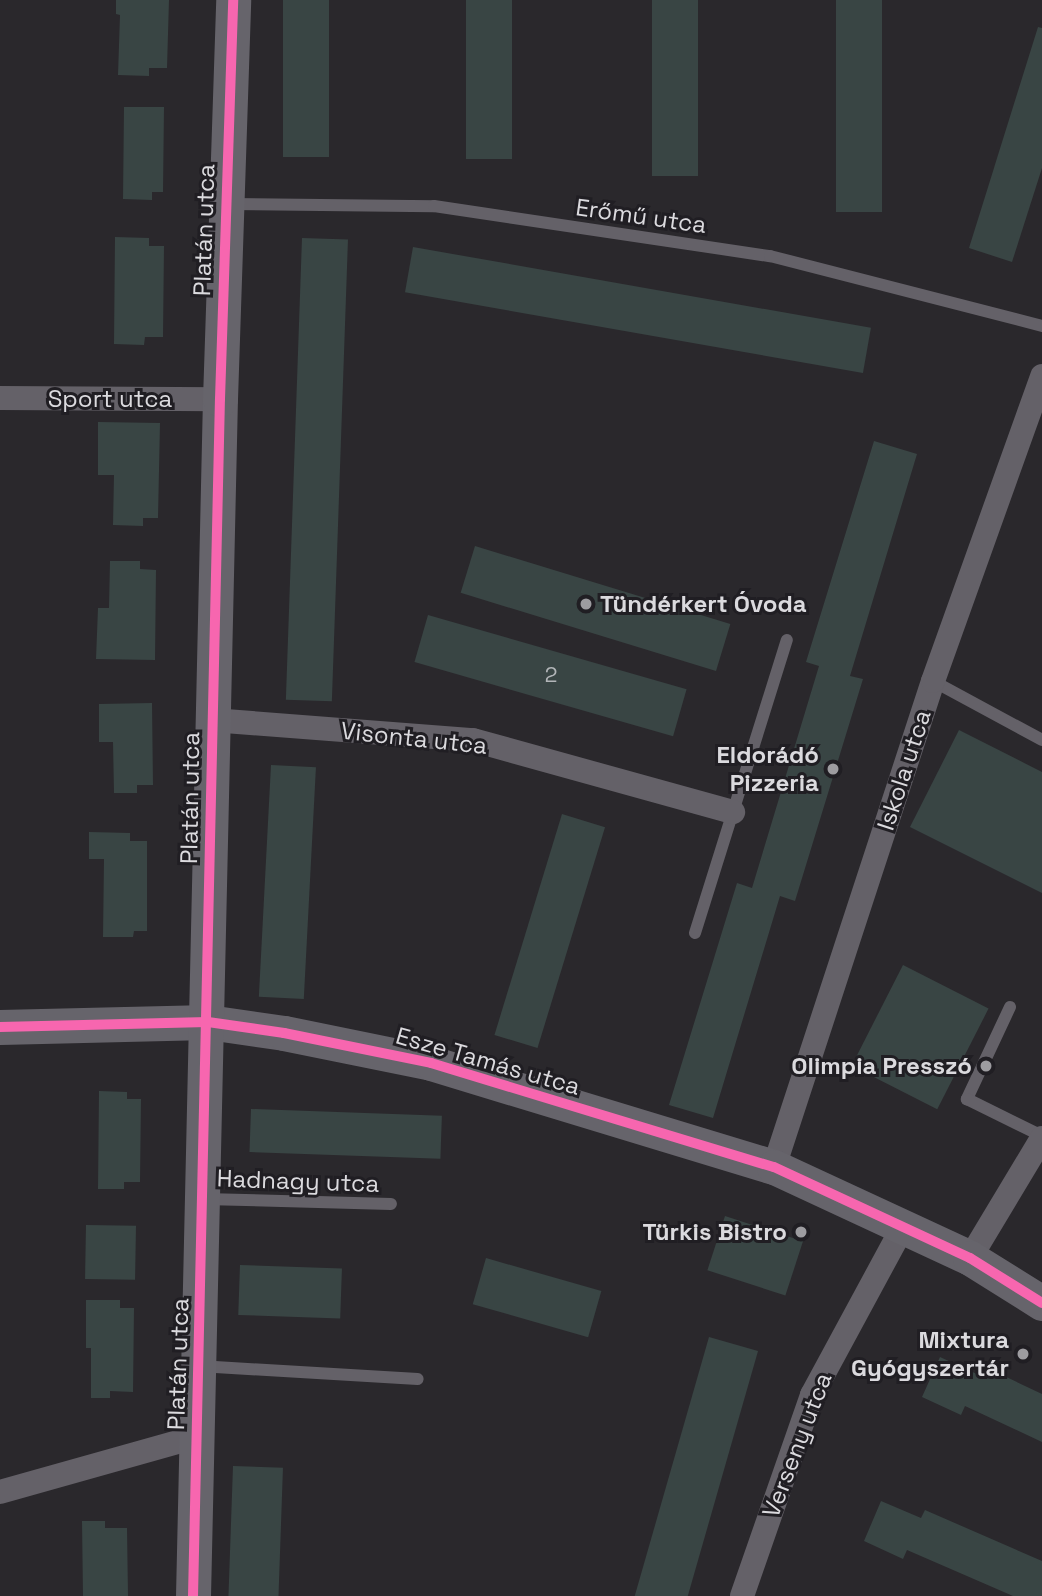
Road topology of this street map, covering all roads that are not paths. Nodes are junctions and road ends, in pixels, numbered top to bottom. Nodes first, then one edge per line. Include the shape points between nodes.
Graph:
1 (233, 0) edge
2 (225, 204) junction
3 (1042, 326) edge
4 (1042, 376) edge
5 (0, 398) edge
6 (220, 399) junction
7 (787, 640) dead end
8 (933, 681) junction
9 (212, 720) junction
10 (1042, 740) edge
11 (733, 812) junction
12 (695, 933) dead end
13 (1010, 1007) dead end
14 (208, 1022) junction
15 (0, 1027) edge
16 (1042, 1137) edge
17 (774, 1167) junction
18 (204, 1199) junction
19 (391, 1204) dead end
20 (904, 1225) junction
21 (970, 1258) junction
22 (1042, 1303) edge
23 (199, 1366) junction
24 (418, 1379) dead end
25 (196, 1437) junction
26 (0, 1492) edge
27 (193, 1596) edge
28 (742, 1596) edge

1 - 2 street, Platán utca
2 - 3 lane, Erőmű utca via 434,206 770,256
2 - 6 street, Platán utca
4 - 8 street, Iskola utca
5 - 6 street, Sport utca
6 - 9 street, Platán utca
7 - 11 lane
8 - 10 lane
8 - 17 street, Iskola utca
9 - 11 street, Visonta utca via 473,740
9 - 14 street, Platán utca
11 - 12 lane
13 - 16 lane via 967,1099
14 - 15 street, Esze Tamás utca
14 - 17 street, Esze Tamás utca via 431,1063
14 - 18 street, Platán utca
16 - 21 street
17 - 20 street, Esze Tamás utca
18 - 19 lane, Hadnagy utca
18 - 23 street, Platán utca
20 - 21 street, Esze Tamás utca
20 - 28 street, Verseny utca via 812,1395
21 - 22 street, Esze Tamás utca
23 - 24 lane
23 - 25 street, Platán utca
25 - 26 street
25 - 27 street, Platán utca

